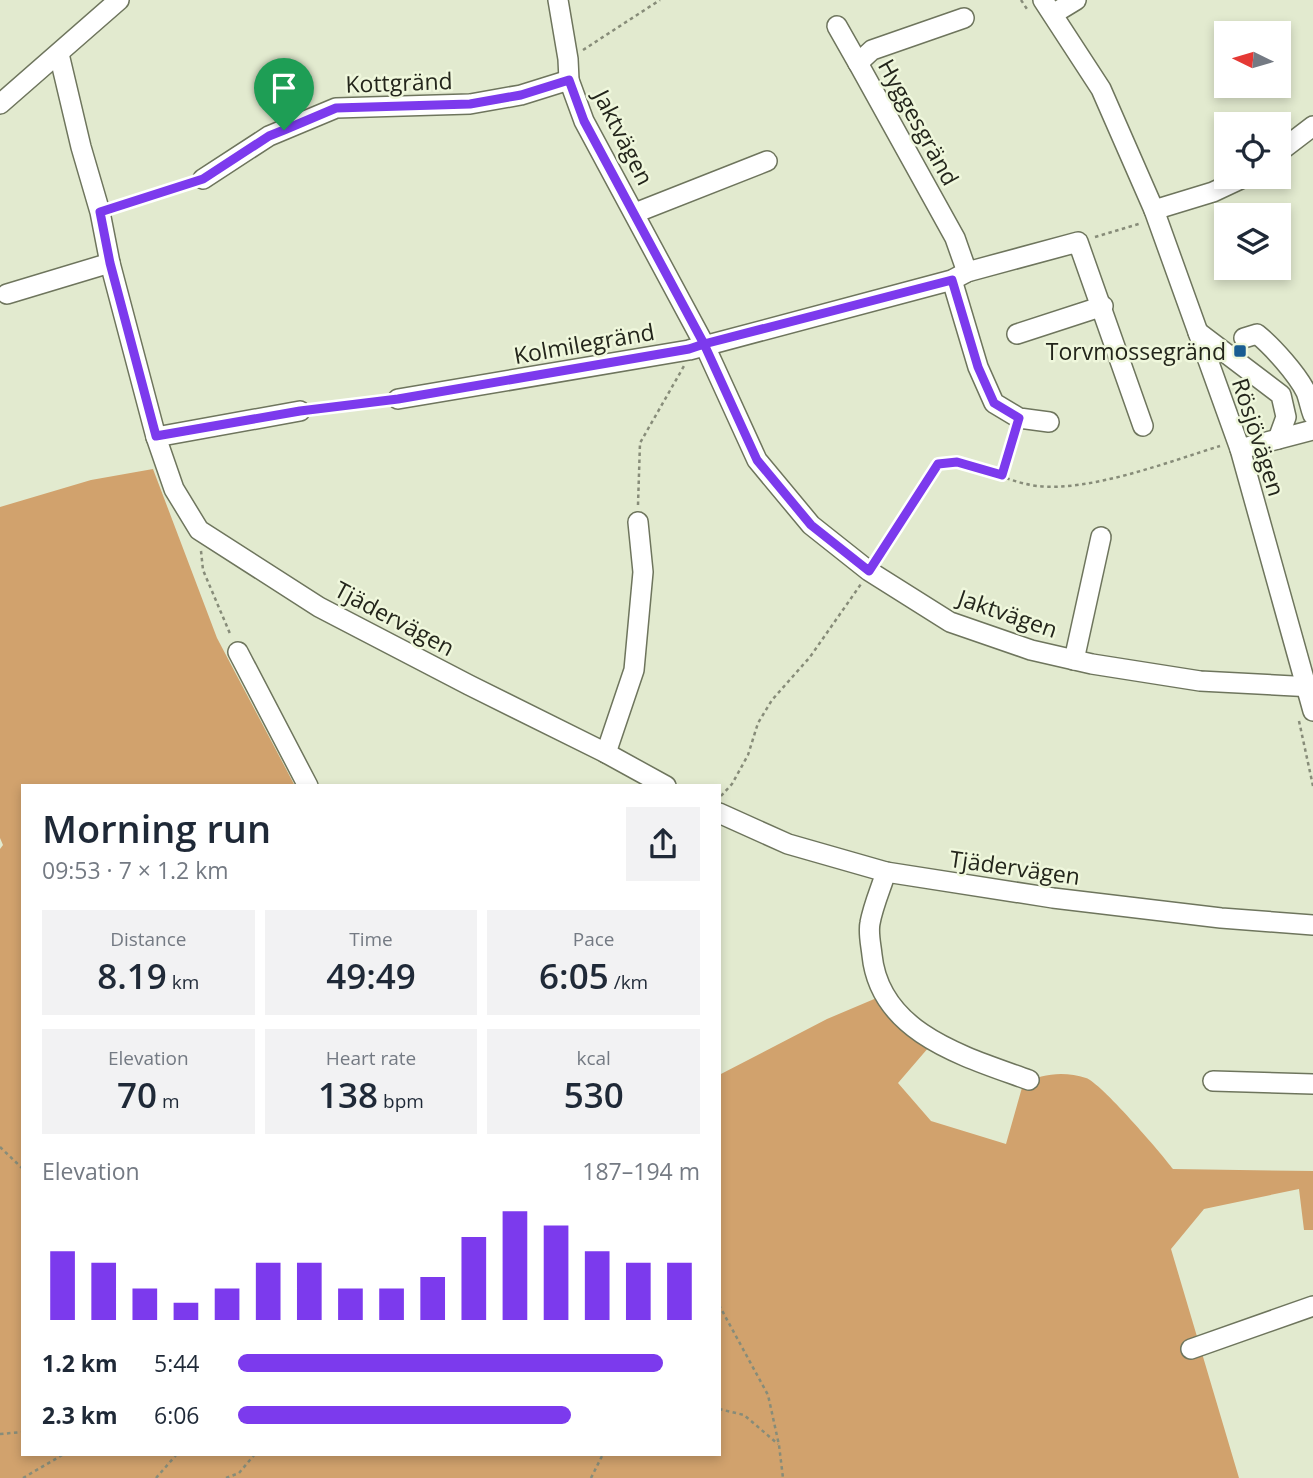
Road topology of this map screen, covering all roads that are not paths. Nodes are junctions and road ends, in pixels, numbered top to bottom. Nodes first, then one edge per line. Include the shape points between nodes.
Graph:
1 (119, 0) edge
2 (558, 0) edge
3 (1076, 0) edge
4 (1041, 8) edge
5 (964, 18) dead end
6 (837, 26) dead end
7 (59, 54) junction
8 (858, 63) junction
9 (569, 80) junction
10 (0, 104) edge
11 (1313, 126) edge
12 (1291, 143) edge
13 (767, 161) dead end
14 (203, 179) road end
15 (1218, 189) edge
16 (635, 213) junction
17 (1149, 221) junction
18 (110, 263) junction
19 (960, 276) junction
20 (7, 294) dead end
21 (1103, 306) junction
22 (1197, 332) junction
23 (1017, 334) dead end
24 (1244, 338) dead end
25 (696, 347) junction
26 (398, 399) road end
27 (300, 411) road end
28 (1313, 415) edge
29 (1049, 422) dead end
30 (1143, 426) dead end
31 (1313, 430) edge
32 (156, 436) junction
33 (1278, 439) junction
34 (1231, 448) junction
35 (638, 522) road end
36 (1101, 537) dead end
37 (238, 652) road end
38 (1074, 660) junction
39 (1310, 687) edge
40 (1305, 711) edge
41 (606, 753) junction
42 (307, 784) edge
43 (662, 784) edge
44 (721, 814) edge
45 (886, 872) junction
46 (1313, 925) edge
47 (1029, 1080) dead end
48 (1213, 1081) dead end
49 (1313, 1084) edge
50 (1313, 1306) edge
51 (1191, 1349) dead end

1 - 7 street
2 - 9 street, Jaktvägen
3 - 4 street
4 - 17 street, Rösjövägen via 1101,89
5 - 8 street, Hyggesgränd via 872,50
6 - 8 street
7 - 10 street
7 - 18 street, Tjädervägen
8 - 19 street, Hyggesgränd via 955,237
9 - 14 street, Kottgränd via 470,104 336,108 269,136
9 - 16 street, Jaktvägen via 584,121
11 - 12 street
13 - 16 street, Jaktvägen
15 - 17 street
16 - 25 street, Jaktvägen
17 - 22 street, Rösjövägen
18 - 20 street
18 - 32 street, Tjädervägen
19 - 21 street, Kolmilegränd via 1078,242
19 - 25 street, Kolmilegränd
19 - 29 street via 978,367 994,403 1019,418
21 - 23 street
21 - 30 street
22 - 33 street via 1281,395 1286,417
22 - 34 street, Rösjövägen
24 - 28 street via 1257,334 1264,340 1293,373
25 - 26 street, Kolmilegränd
25 - 38 street, Jaktvägen via 757,460 811,525 869,571 950,622
27 - 32 street
31 - 33 street
32 - 41 street, Tjädervägen via 174,489 199,530 319,607
33 - 34 street
34 - 39 street, Rösjövägen
35 - 41 street via 643,572 634,670
36 - 38 street, Jaktvägen
37 - 42 street
38 - 39 street, Jaktvägen via 1200,681
39 - 40 street, Rösjövägen
41 - 43 street, Tjädervägen
44 - 45 street, Tjädervägen via 788,844
45 - 46 street, Tjädervägen via 1053,898
45 - 47 street via 869,925 874,970 903,1020 930,1040
48 - 49 street
50 - 51 street

